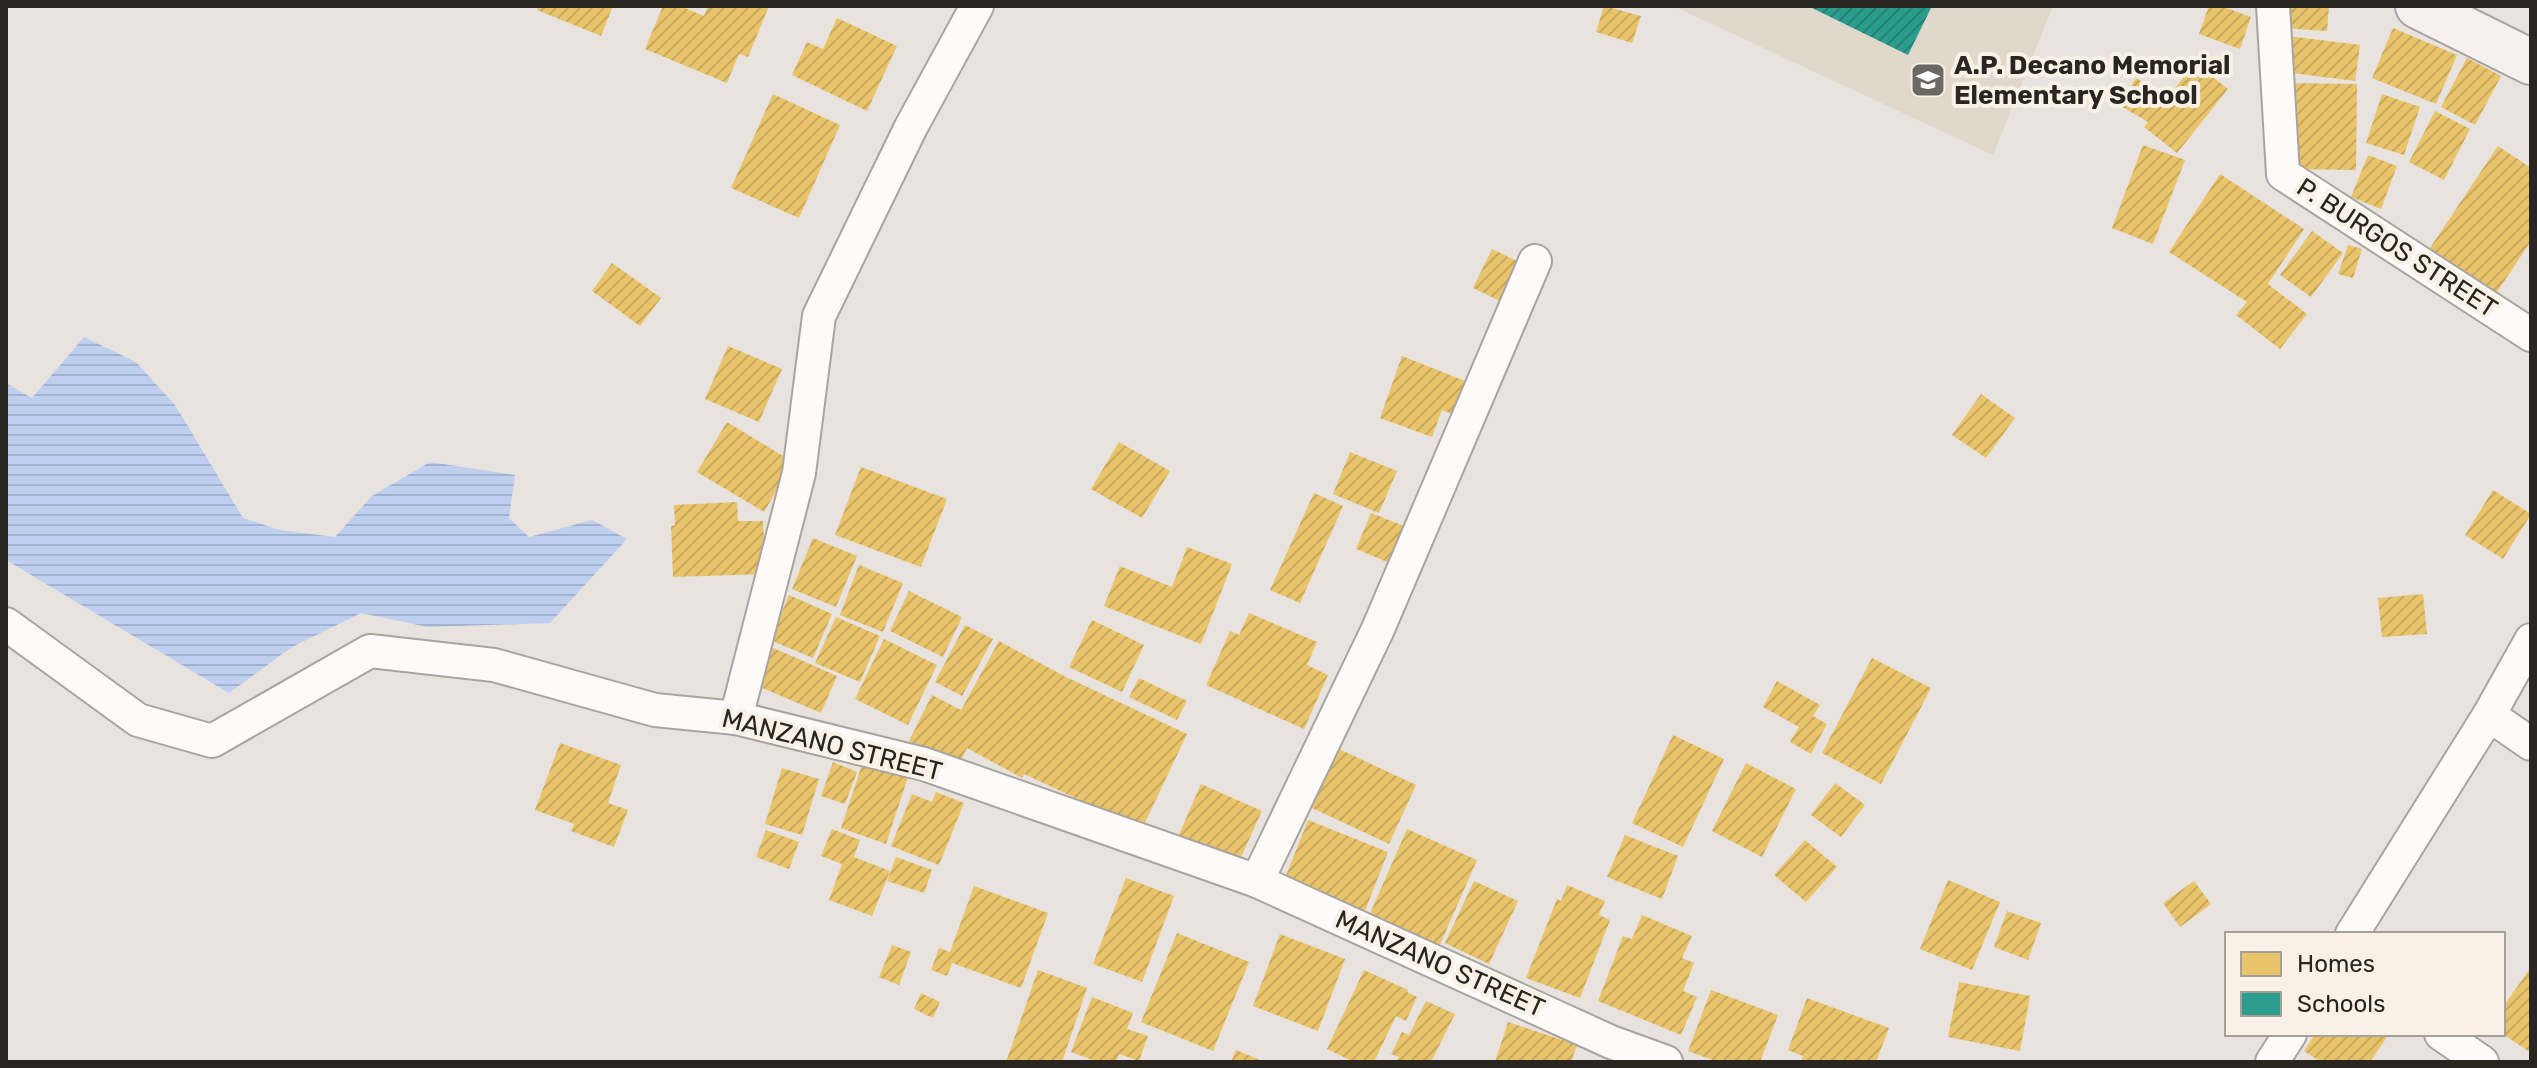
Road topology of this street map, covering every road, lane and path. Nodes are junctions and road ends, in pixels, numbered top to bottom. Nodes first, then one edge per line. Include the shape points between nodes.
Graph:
1 (977, 6) edge
2 (2273, 6) edge
3 (2418, 6) edge
4 (2531, 62) edge
5 (1535, 261) dead end
6 (2531, 335) edge
7 (6, 624) edge
8 (2531, 640) edge
9 (2489, 715) junction
10 (736, 718) junction
11 (2531, 744) edge
12 (1257, 881) junction
13 (2353, 932) edge
14 (2289, 1036) edge
15 (2444, 1036) edge
16 (1607, 1052) edge
17 (1666, 1062) edge
18 (2272, 1062) edge
19 (2482, 1062) edge

1 - 10 street via 819,316 799,473
2 - 6 street, P. BURGOS STREET via 2283,174
3 - 4 street
5 - 12 street via 1378,629
7 - 10 street, MANZANO STREET via 138,720 212,741 370,651 494,665 655,710
8 - 9 street
9 - 11 street
9 - 13 street
10 - 12 street, MANZANO STREET via 924,764
12 - 16 street, MANZANO STREET
14 - 18 street
15 - 19 street
16 - 17 street, MANZANO STREET

